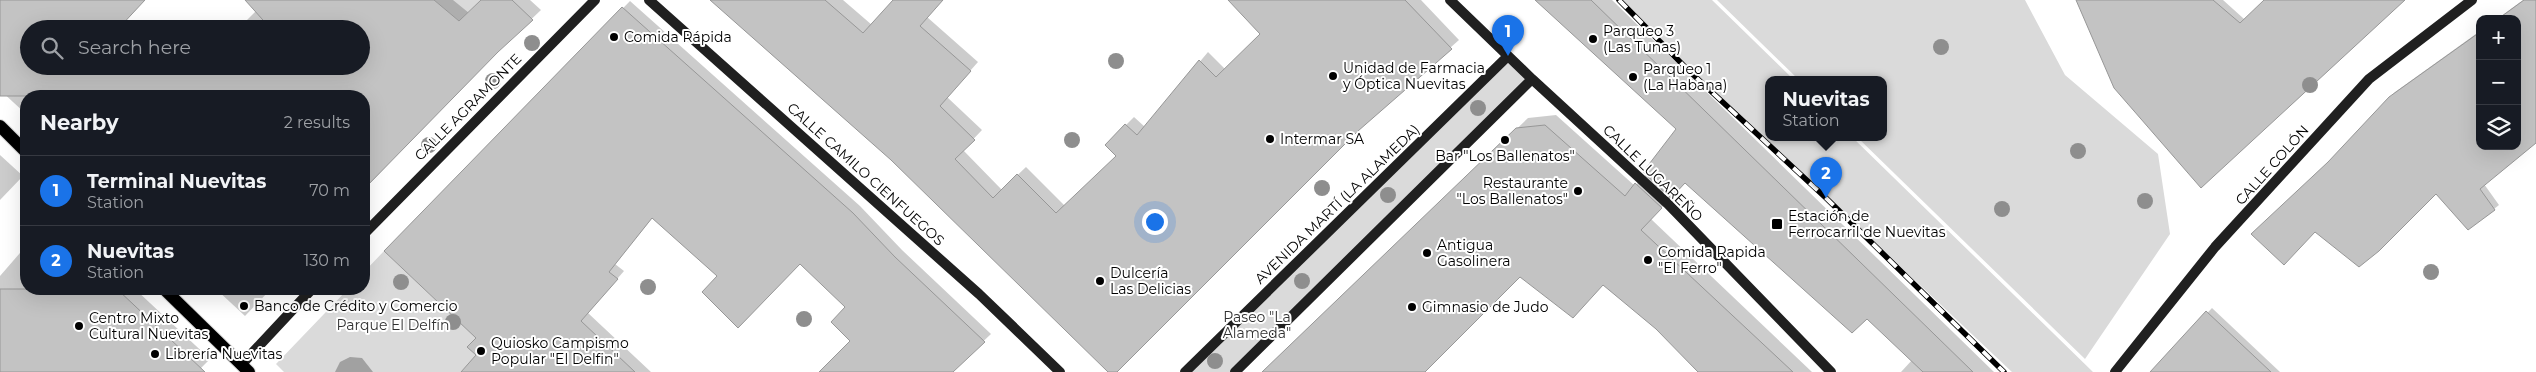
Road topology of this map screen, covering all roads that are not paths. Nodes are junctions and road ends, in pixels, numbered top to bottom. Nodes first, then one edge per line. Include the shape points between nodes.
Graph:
1 (595, 0) edge
2 (649, 0) edge
3 (1450, 0) edge
4 (2472, 0) edge
5 (1508, 56) junction
6 (1532, 79) junction
7 (0, 126) edge
8 (20, 146) edge
9 (370, 228) edge
10 (170, 295) edge
11 (307, 295) edge
12 (242, 370) edge
13 (2120, 370) edge
14 (1060, 372) edge
15 (1185, 372) edge
16 (1235, 372) edge
17 (1830, 372) edge

1 - 9 main road, CALLE AGRAMONTE
2 - 14 main road, CALLE CAMILO CIENFUEGOS via 979,294
3 - 5 main road, CALLE LUGAREÑO
4 - 13 main road, CALLE COLÓN via 2369,79 2215,247
5 - 6 main road, CALLE LUGAREÑO
5 - 15 main road, AVENIDA MARTÍ (LA ALAMEDA)
6 - 16 main road
6 - 17 main road, CALLE LUGAREÑO via 1668,204
7 - 8 main road
10 - 12 main road
11 - 12 main road

